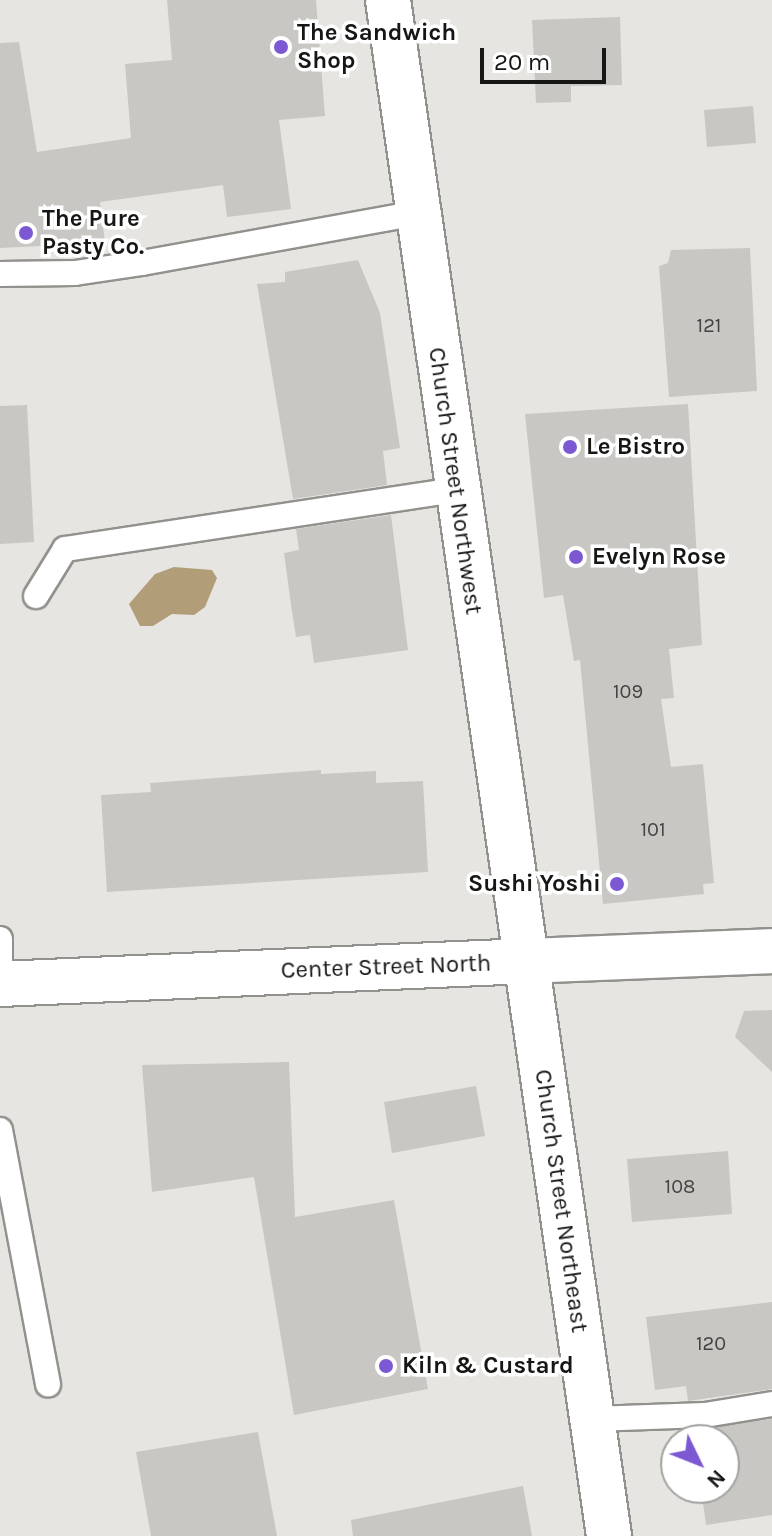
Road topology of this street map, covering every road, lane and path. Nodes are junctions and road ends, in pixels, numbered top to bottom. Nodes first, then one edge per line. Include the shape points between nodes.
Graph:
1 (388, 0) edge
2 (418, 213) junction
3 (0, 274) edge
4 (456, 490) junction
5 (36, 596) dead end
6 (0, 939) edge
7 (772, 951) edge
8 (527, 961) junction
9 (1, 987) edge
10 (0, 1130) edge
11 (48, 1385) dead end
12 (772, 1404) edge
13 (593, 1419) junction
14 (609, 1536) edge

1 - 2 street, Church Street Northwest
2 - 3 lane via 75,273
2 - 4 street, Church Street Northwest
4 - 5 lane via 65,549
4 - 8 street, Church Street Northwest
6 - 9 lane
7 - 8 street, Center Street North
8 - 9 street, Center Street North
8 - 13 street, Church Street Northeast
10 - 11 lane
12 - 13 lane via 705,1415
13 - 14 street, Church Street Northeast

